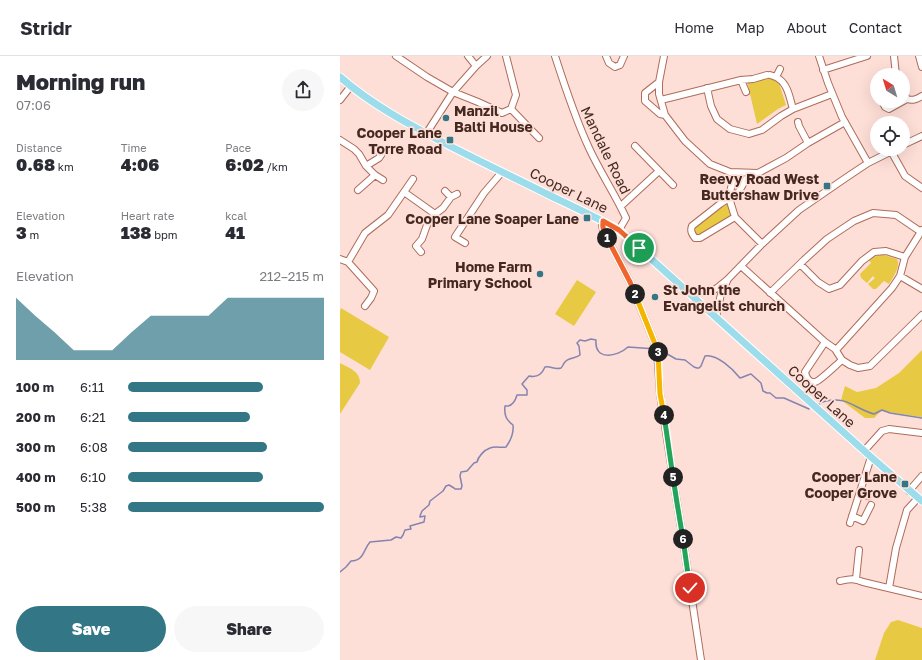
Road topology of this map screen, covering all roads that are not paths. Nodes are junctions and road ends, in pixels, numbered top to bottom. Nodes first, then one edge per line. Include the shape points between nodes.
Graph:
1 (396, 56) edge
2 (468, 56) edge
3 (487, 56) edge
4 (506, 56) edge
5 (555, 56) edge
6 (606, 56) edge
7 (624, 56) edge
8 (664, 56) edge
9 (819, 56) edge
10 (867, 56) edge
11 (894, 56) edge
12 (919, 56) edge
13 (858, 57) edge
14 (476, 66) junction
15 (922, 67) edge
16 (895, 68) edge
17 (780, 69) dead end
18 (823, 70) junction
19 (771, 76) junction
20 (340, 77) edge
21 (742, 80) junction
22 (659, 82) junction
23 (351, 86) junction
24 (707, 88) junction
25 (452, 92) junction
26 (746, 92) dead end
27 (832, 94) junction
28 (922, 96) edge
29 (340, 100) edge
30 (661, 100) junction
31 (910, 100) edge
32 (511, 109) junction
33 (793, 109) junction
34 (665, 115) junction
35 (798, 122) dead end
36 (845, 122) junction
37 (426, 134) junction
38 (922, 136) edge
39 (539, 138) dead end
40 (340, 140) edge
41 (910, 142) edge
42 (808, 143) junction
43 (635, 146) dead end
44 (383, 152) dead end
45 (881, 156) edge
46 (896, 156) edge
47 (868, 163) junction
48 (366, 166) junction
49 (659, 171) junction
50 (502, 172) junction
51 (375, 175) junction
52 (413, 177) dead end
53 (746, 179) dead end
54 (383, 180) dead end
55 (673, 185) dead end
56 (742, 186) junction
57 (922, 188) edge
58 (358, 190) dead end
59 (446, 191) dead end
60 (404, 192) junction
61 (738, 193) dead end
62 (729, 198) junction
63 (620, 206) junction
64 (435, 214) junction
65 (735, 217) junction
66 (603, 221) junction
67 (619, 230) junction
68 (921, 231) edge
69 (465, 243) dead end
70 (762, 244) junction
71 (421, 252) dead end
72 (905, 257) junction
73 (340, 259) edge
74 (348, 262) junction
75 (800, 264) junction
76 (741, 266) junction
77 (900, 276) junction
78 (728, 279) junction
79 (922, 289) edge
80 (688, 292) junction
81 (702, 292) junction
82 (770, 293) junction
83 (718, 303) junction
84 (365, 306) dead end
85 (922, 315) edge
86 (716, 317) junction
87 (825, 342) junction
88 (836, 350) junction
89 (842, 360) junction
90 (922, 433) edge
91 (864, 451) junction
92 (871, 457) junction
93 (922, 476) edge
94 (909, 491) junction
95 (860, 493) junction
96 (868, 496) dead end
97 (920, 500) edge
98 (871, 505) dead end
99 (859, 550) dead end
100 (856, 579) junction
101 (840, 581) dead end
102 (889, 588) junction
103 (922, 596) edge
104 (701, 660) edge

1 - 25 street
2 - 14 street
3 - 14 street
4 - 32 street via 516,95
5 - 63 street, Mandale Road via 571,107 589,149
6 - 7 street via 615,67 620,65
8 - 22 street
9 - 18 street
10 - 13 street
11 - 16 street
12 - 15 street
13 - 18 street
14 - 25 street
17 - 19 street
18 - 27 street
19 - 21 street
19 - 33 street via 780,79 787,90
20 - 23 main road, Cooper Lane
21 - 24 street
21 - 26 street
22 - 30 street
22 - 34 street via 645,93 645,100 660,114
23 - 29 street
23 - 37 main road, Cooper Lane via 394,116
24 - 30 street
24 - 33 street via 717,119 730,129 749,134 762,130
25 - 32 street via 502,113
25 - 37 street
27 - 33 street
27 - 36 street
28 - 31 street
30 - 34 street
32 - 39 street
34 - 42 street via 685,141 710,164 730,172 758,173
35 - 42 street
36 - 42 street
36 - 47 street
37 - 50 main road, Cooper Lane
38 - 41 street
40 - 48 street via 359,154
43 - 49 street
44 - 48 street via 379,158
45 - 47 street
46 - 57 street via 905,176
47 - 70 street via 799,210
48 - 51 street
49 - 55 street
49 - 63 street
50 - 66 main road, Cooper Lane
50 - 69 street via 484,193 454,239
51 - 54 street
51 - 58 street
52 - 60 street
53 - 56 street
56 - 61 street
56 - 62 street via 732,180
59 - 64 street via 454,195
60 - 64 street
60 - 74 street via 388,215 365,233
62 - 65 street
62 - 65 street via 692,226 691,231 695,238 700,238
63 - 67 street, Mandale Road via 626,218
64 - 71 street via 416,246
65 - 70 street
66 - 67 main road, Cooper Lane
66 - 104 street via 603,230 630,282 657,349 660,394
67 - 80 main road, Cooper Lane
68 - 72 street
68 - 75 street via 896,215 873,214 854,221 828,239
70 - 76 street
72 - 75 street via 886,251 874,252 840,285 829,289
72 - 77 street
73 - 74 street
74 - 84 street via 376,290
75 - 82 street
76 - 78 street
76 - 82 street
77 - 79 street
77 - 88 street
78 - 81 street via 712,291
78 - 83 street
80 - 81 street
80 - 86 main road, Cooper Lane
81 - 83 street via 715,297
82 - 87 street
83 - 86 street
85 - 89 street via 870,366 858,368
86 - 91 main road, Cooper Lane
87 - 88 street
87 - 89 street via 805,372 807,378 811,382 817,382
88 - 89 street
90 - 91 street via 889,429 882,432
91 - 92 main road, Cooper Lane
92 - 94 main road, Cooper Lane
92 - 95 street
93 - 94 street
94 - 97 main road, Cooper Lane
95 - 96 street
95 - 98 street via 851,519 863,521
97 - 102 street via 907,510 896,548
99 - 100 street
100 - 101 street
100 - 102 street
102 - 103 street

